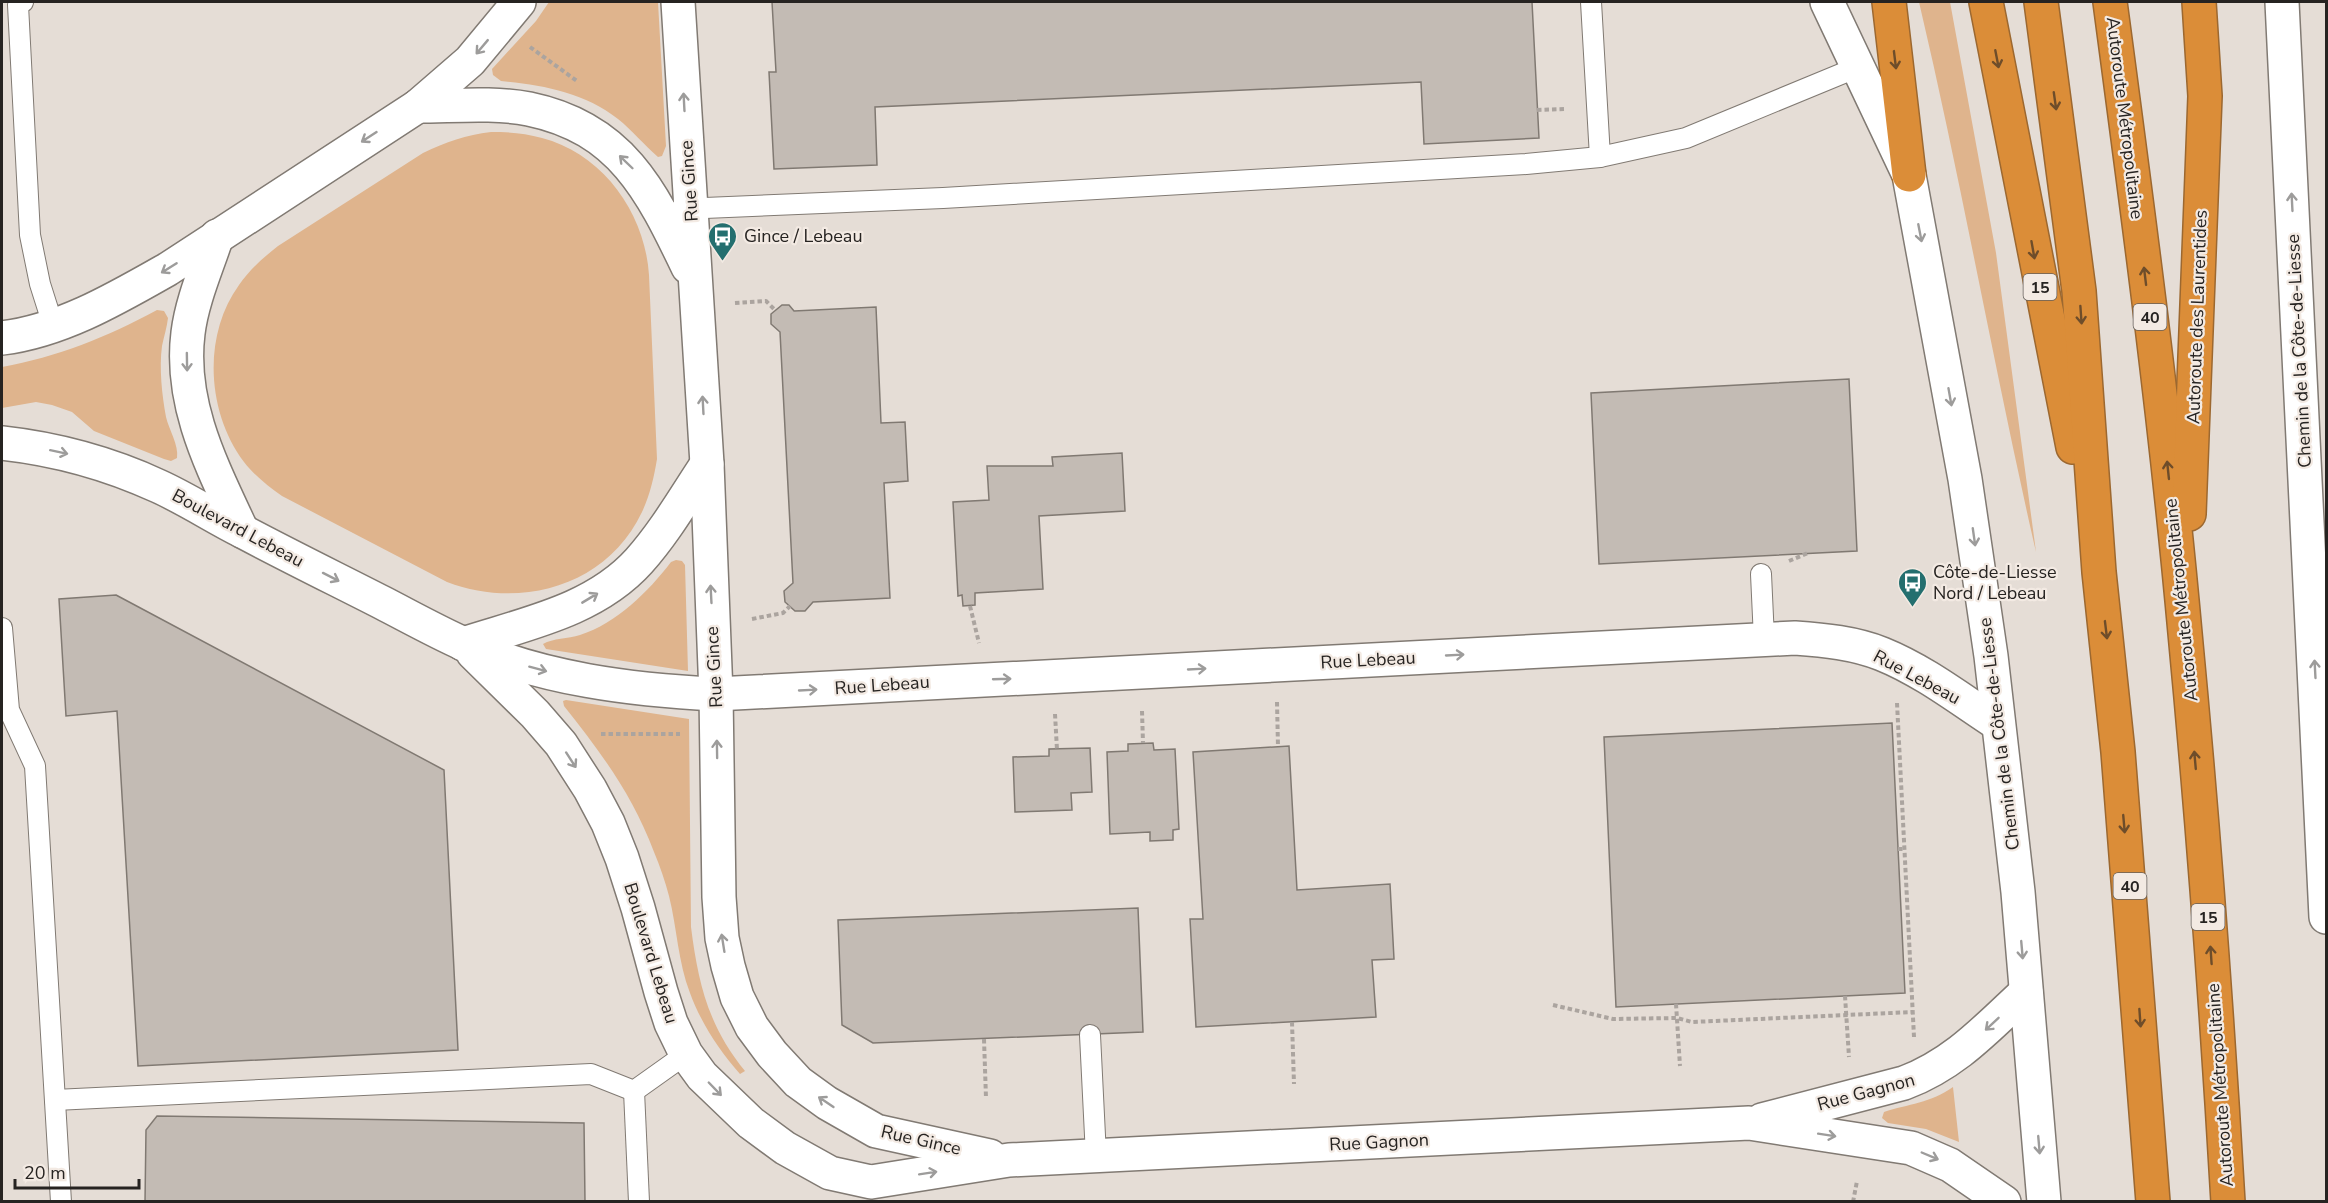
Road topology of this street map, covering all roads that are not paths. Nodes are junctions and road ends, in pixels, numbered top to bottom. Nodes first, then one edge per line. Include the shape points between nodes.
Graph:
1 (23, 2) edge
2 (519, 2) edge
3 (678, 2) edge
4 (1591, 2) edge
5 (1827, 2) edge
6 (1888, 2) edge
7 (1986, 2) edge
8 (2041, 2) edge
9 (2110, 2) edge
10 (2199, 2) edge
11 (2282, 2) edge
12 (1858, 68) junction
13 (418, 106) junction
14 (1600, 157) junction
15 (1909, 175) junction
16 (676, 209) junction
17 (218, 236) junction
18 (52, 325) junction
19 (2, 338) edge
20 (2, 443) edge
21 (707, 464) junction
22 (242, 531) junction
23 (2099, 572) junction
24 (1761, 574) dead end
25 (2, 628) edge
26 (2185, 633) junction
27 (1764, 639) junction
28 (463, 644) junction
29 (716, 694) junction
30 (1998, 724) junction
31 (2326, 917) edge
32 (2026, 992) junction
33 (1090, 1035) dead end
34 (686, 1054) junction
35 (634, 1090) junction
36 (55, 1100) junction
37 (1749, 1123) junction
38 (1096, 1156) junction
39 (1009, 1160) junction
40 (867, 1192) edge
41 (61, 1202) edge
42 (639, 1202) edge
43 (2004, 1202) edge
44 (2044, 1202) edge
45 (2153, 1202) edge
46 (2228, 1202) edge

1 - 18 lane via 18,5 30,235
2 -> 13 street via 470,61
16 -> 3 street, Rue Gince
4 - 14 lane
5 - 12 street, Chemin de la Côte-de-Liesse
6 -> 15 highway
7 -> 23 highway, 15 via 2044,310
8 -> 23 highway, 40 via 2079,291
26 -> 9 highway, Autoroute Métropolitaine / 40
10 - 26 highway, Autoroute des Laurentides / 15 via 2205,96
31 -> 11 street, Chemin de la Côte-de-Liesse
12 - 14 lane via 1686,138
12 - 15 street, Chemin de la Côte-de-Liesse
16 -> 13 street via 629,164 580,126 528,109 504,106
13 -> 17 street
14 - 16 lane via 979,196
15 -> 30 street, Chemin de la Côte-de-Liesse via 1965,479
21 -> 16 street, Rue Gince via 697,286
17 -> 18 street via 126,293
17 -> 22 street via 188,332 187,378 195,423
18 - 19 street
20 -> 22 street, Boulevard Lebeau via 50,450 111,467 159,486
28 -> 21 street via 561,613 613,584 638,562 662,532
29 -> 21 street, Rue Gince
22 -> 28 street, Boulevard Lebeau
23 -> 45 highway, 40 via 2118,752
24 - 27 lane
25 - 36 lane via 9,710 35,766
46 -> 26 highway, Autoroute Métropolitaine / 15
29 -> 27 street, Rue Lebeau
27 - 30 street, Rue Lebeau via 1819,639 1882,654 1928,678
28 -> 29 street, Boulevard Lebeau via 559,675
28 -> 34 street, Boulevard Lebeau via 535,714 561,744 590,789 622,858 671,1023
39 -> 29 street, Rue Gince via 876,1131 798,1082 752,1027 737,997 722,938
30 -> 32 street, Chemin de la Côte-de-Liesse
32 -> 37 street, Rue Gagnon via 1957,1056 1924,1076
32 -> 44 street, Chemin de la Côte-de-Liesse
33 - 38 lane
34 - 35 lane
34 -> 40 street, Boulevard Lebeau via 702,1076 751,1123 785,1148
35 - 36 lane via 591,1074
35 - 42 lane
36 - 41 lane
37 - 38 street, Rue Gagnon
37 -> 43 street, Rue Gagnon via 1911,1148 1950,1165
38 - 39 street, Rue Gagnon
40 -> 39 street, Boulevard Lebeau

